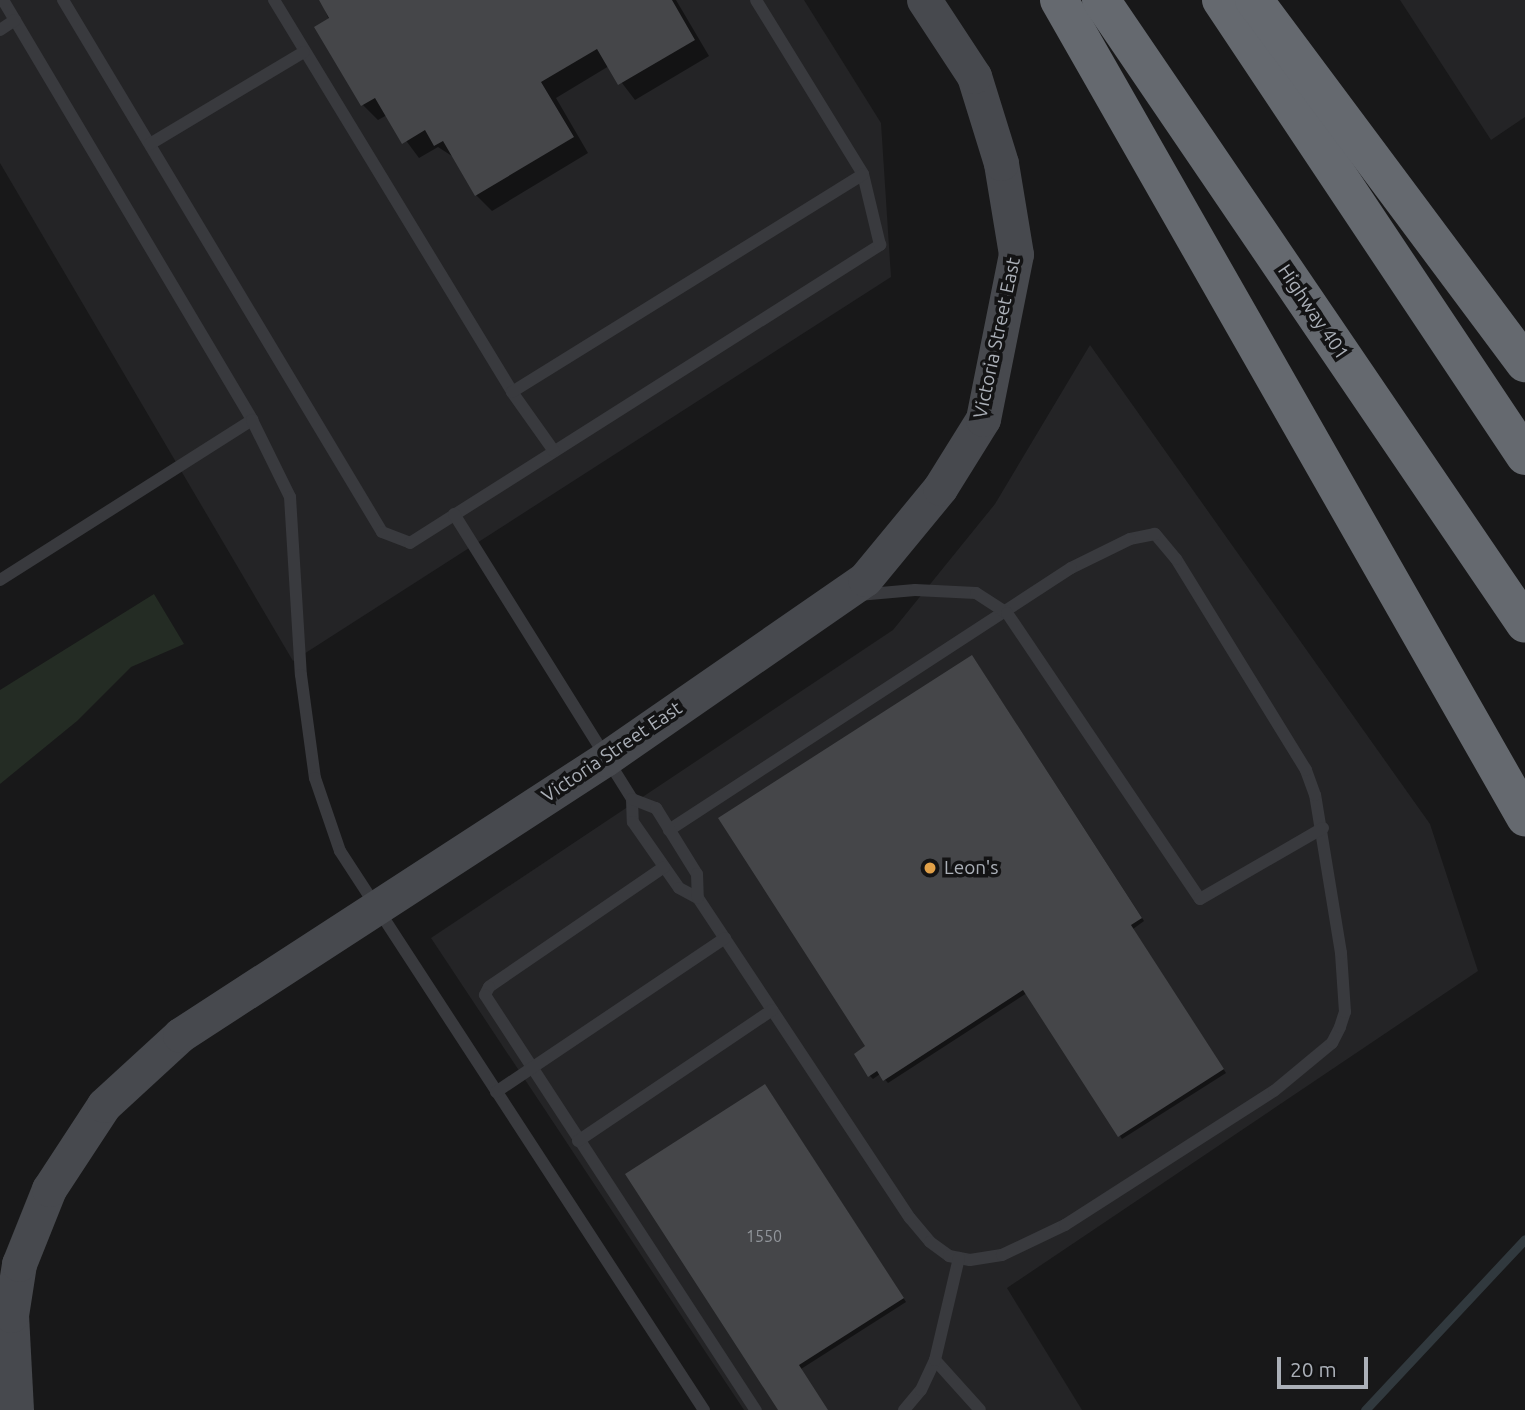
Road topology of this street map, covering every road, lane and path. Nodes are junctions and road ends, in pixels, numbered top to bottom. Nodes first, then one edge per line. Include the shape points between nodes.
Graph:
1 (3, 0) edge
2 (63, 0) edge
3 (274, 0) edge
4 (756, 0) edge
5 (924, 0) edge
6 (1059, 0) edge
7 (1101, 0) edge
8 (1221, 0) edge
9 (1254, 0) edge
10 (15, 20) junction
11 (0, 30) edge
12 (304, 52) junction
13 (150, 144) junction
14 (863, 174) junction
15 (1525, 363) edge
16 (512, 393) junction
17 (252, 420) junction
18 (554, 451) junction
19 (1525, 456) edge
20 (454, 514) junction
21 (0, 580) edge
22 (839, 597) junction
23 (1007, 613) junction
24 (1525, 624) edge
25 (605, 759) junction
26 (632, 799) junction
27 (1525, 817) edge
28 (1323, 828) junction
29 (669, 830) junction
30 (664, 867) junction
31 (698, 898) junction
32 (374, 908) junction
33 (725, 938) junction
34 (772, 1010) junction
35 (531, 1069) junction
36 (496, 1092) junction
37 (578, 1141) junction
38 (959, 1258) junction
39 (935, 1360) junction
40 (16, 1410) edge
41 (704, 1410) edge
42 (756, 1410) edge
43 (904, 1410) edge
44 (980, 1410) edge

1 - 10 lane
2 - 13 lane
3 - 12 lane
4 - 14 lane
5 - 22 main road, Victoria Street East via 974,76 1001,163 1016,254 983,419 940,488 865,579
6 - 27 highway
7 - 24 highway, Highway 401
8 - 19 highway
9 - 15 highway
10 - 11 lane
10 - 17 lane
12 - 13 lane
12 - 16 lane
13 - 20 lane via 382,532 410,543
14 - 16 lane
14 - 18 lane via 880,245
16 - 18 lane
17 - 21 lane
17 - 32 lane via 290,497 301,675 315,778 340,851
18 - 20 lane
20 - 25 lane
22 - 23 lane via 915,590 976,593
22 - 25 main road, Victoria Street East
23 - 28 lane via 1200,900
23 - 28 lane via 1105,551 1147,534 1163,539 1306,770
23 - 29 lane
25 - 26 lane
25 - 32 main road, Victoria Street East
26 - 29 lane via 656,808
26 - 30 lane via 633,822
28 - 38 lane via 1345,1012 1332,1043 1274,1091 1065,1225 1002,1255
29 - 31 lane via 698,874
30 - 31 lane via 679,888
30 - 35 lane via 489,987 487,1001
31 - 33 lane
32 - 36 lane
32 - 40 main road, Victoria Street East via 180,1035 104,1105 48,1189 15,1262 11,1315
33 - 34 lane
33 - 35 lane
34 - 37 lane
34 - 38 lane via 910,1218 930,1242
35 - 36 lane
35 - 37 lane
36 - 41 lane
37 - 42 lane
38 - 39 lane
39 - 43 lane via 921,1390
39 - 44 lane

